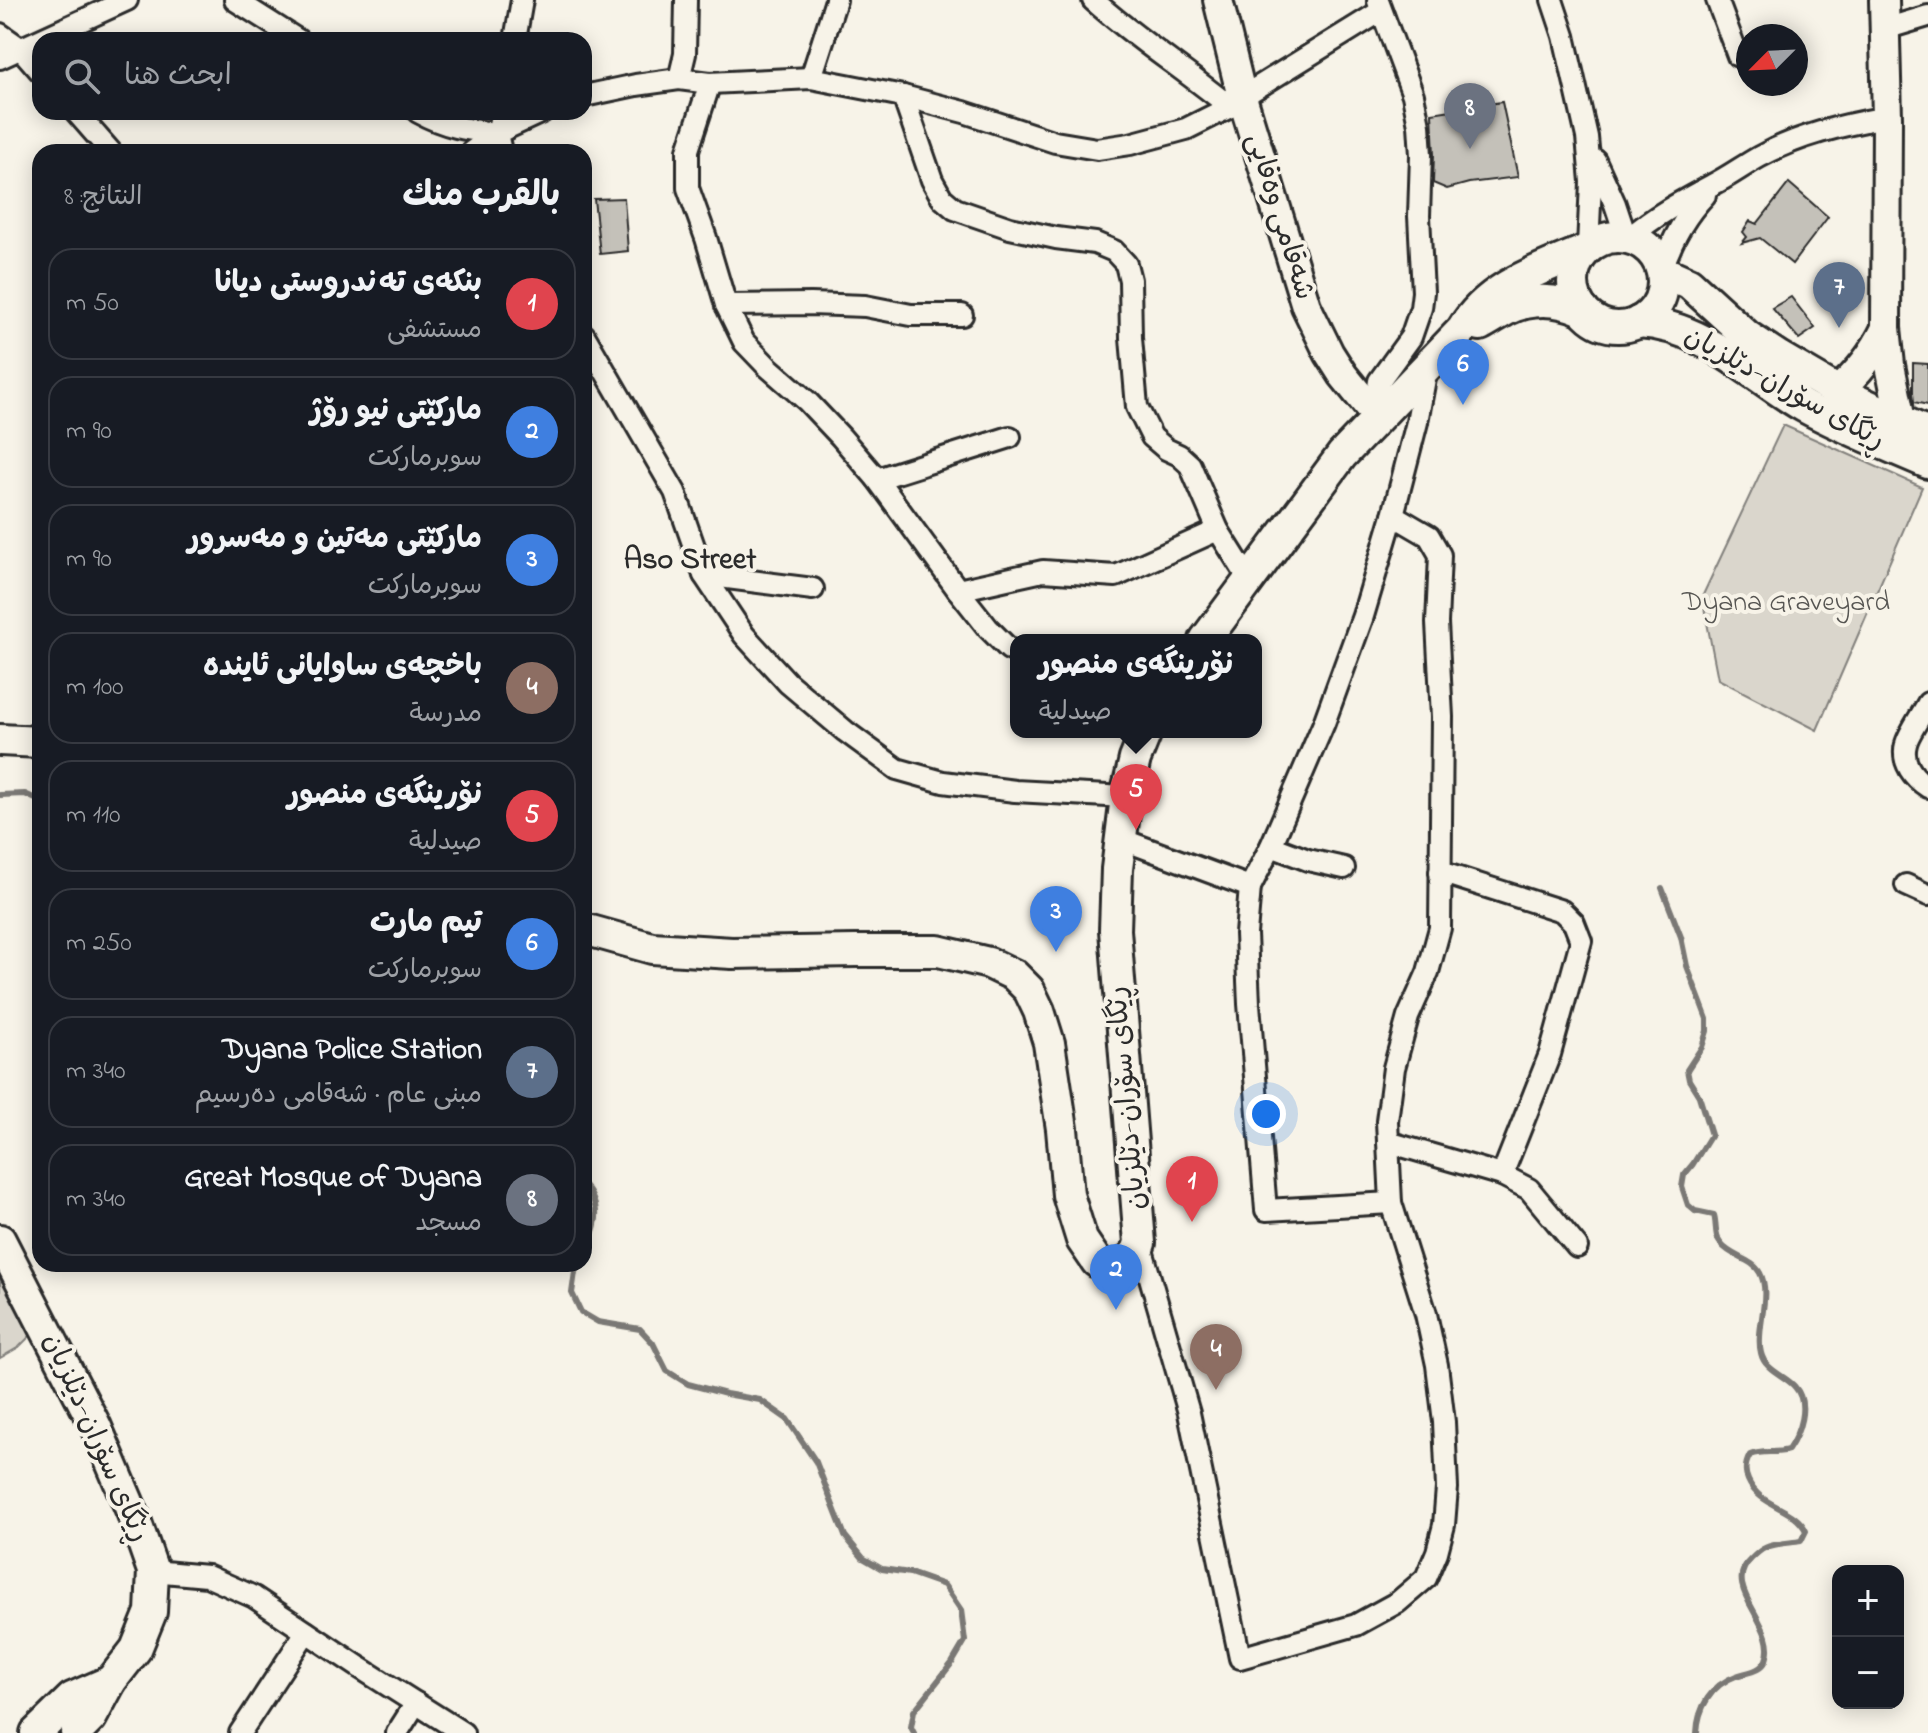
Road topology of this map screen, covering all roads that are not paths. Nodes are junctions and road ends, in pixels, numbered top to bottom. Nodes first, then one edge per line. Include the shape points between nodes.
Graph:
1 (127, 0) edge
2 (235, 0) edge
3 (522, 0) edge
4 (686, 0) edge
5 (836, 0) edge
6 (1093, 0) edge
7 (1218, 0) edge
8 (1552, 0) edge
9 (1717, 0) edge
10 (1884, 0) edge
11 (1379, 6) edge
12 (1928, 16) edge
13 (1885, 29) junction
14 (56, 32) edge
15 (285, 32) edge
16 (516, 32) edge
17 (0, 34) edge
18 (32, 43) edge
19 (20, 48) junction
20 (1736, 51) edge
21 (0, 58) edge
22 (32, 62) edge
23 (811, 78) junction
24 (679, 79) junction
25 (710, 83) junction
26 (592, 94) edge
27 (903, 96) junction
28 (1236, 102) junction
29 (1887, 117) junction
30 (83, 120) edge
31 (433, 120) edge
32 (501, 120) edge
33 (531, 120) edge
34 (1587, 137) junction
35 (499, 143) edge
36 (104, 144) edge
37 (1716, 183) junction
38 (1628, 238) junction
39 (1587, 248) junction
40 (1662, 271) junction
41 (726, 305) junction
42 (1583, 310) junction
43 (962, 315) dead end
44 (1638, 322) junction
45 (1886, 328) junction
46 (1462, 330) junction
47 (592, 349) edge
48 (1427, 367) junction
49 (1837, 391) junction
50 (1381, 414) junction
51 (1915, 427) edge
52 (1010, 437) dead end
53 (1928, 463) edge
54 (877, 479) junction
55 (1393, 515) junction
56 (1218, 530) junction
57 (704, 575) junction
58 (1250, 581) junction
59 (813, 589) dead end
60 (958, 590) junction
61 (1210, 634) edge
62 (1010, 649) edge
63 (1928, 703) edge
64 (1144, 738) edge
65 (0, 740) edge
66 (32, 742) edge
67 (1921, 783) edge
68 (1126, 797) junction
69 (1121, 839) junction
70 (1271, 846) junction
71 (1344, 868) dead end
72 (1440, 872) junction
73 (1906, 885) dead end
74 (1250, 887) junction
75 (1928, 895) edge
76 (592, 931) edge
77 (1388, 1142) junction
78 (1502, 1175) junction
79 (1391, 1203) junction
80 (0, 1240) edge
81 (1140, 1243) junction
82 (1577, 1247) dead end
83 (153, 1571) junction
84 (306, 1632) junction
85 (111, 1681) junction
86 (416, 1703) junction
87 (36, 1733) edge
88 (76, 1733) edge
89 (240, 1733) edge
90 (397, 1733) edge
91 (463, 1733) edge

1 - 14 street
2 - 15 street
3 - 16 street
4 - 24 street
5 - 23 street
6 - 28 street via 1136,37
7 - 28 street, شەقامی وەفایی
8 - 34 street
9 - 20 street
10 - 13 street
11 - 28 street
11 - 50 street via 1419,125 1423,292 1411,337 1379,381
12 - 13 street
13 - 29 street
17 - 19 street
18 - 19 street
19 - 21 street
19 - 22 street
23 - 25 street
23 - 27 street
24 - 25 street
24 - 26 street
25 - 41 street via 688,150 688,188
27 - 28 street via 1055,142 1097,149 1186,129
27 - 56 street via 932,180 955,209 1010,228 1095,243 1114,251 1126,264 1137,407 1152,437 1190,465
28 - 50 street, شەقامی وەفایی via 1316,330 1343,375
29 - 37 street via 1789,143
29 - 45 street
30 - 36 street
31 - 35 street
32 - 35 street
33 - 35 street
34 - 38 street
34 - 39 street
37 - 38 street via 1655,216
37 - 40 street via 1683,222
38 - 39 main road via 1610,237
38 - 40 main road via 1650,249
39 - 42 main road via 1573,279
39 - 46 main road via 1497,292 1478,306
40 - 44 main road via 1659,301
40 - 49 main road via 1689,283 1747,336
41 - 43 street via 865,306 911,315
41 - 54 street via 744,342 807,401
42 - 44 main road via 1614,327
42 - 46 main road via 1559,301 1533,301
44 - 53 main road, ڕێگای سۆران-دێلزیان via 1700,338 1805,407
45 - 49 street via 1860,369
45 - 51 street via 1893,384
46 - 48 main road
47 - 57 street via 675,492
48 - 50 main road
48 - 55 street
49 - 51 main road
50 - 58 main road via 1309,496
52 - 54 street
54 - 60 street
55 - 70 street via 1324,723
55 - 72 street via 1429,536 1440,555
56 - 58 street
56 - 60 street via 1116,576 1043,571
57 - 59 street
57 - 68 street via 744,635 788,683 897,769 943,782 1015,791
58 - 61 main road
60 - 62 street
63 - 67 street via 1906,744 1906,761
64 - 68 main road, ڕێگای سۆران-دێلزیان
65 - 66 main road
68 - 69 main road, ڕێگای سۆران-دێلزیان
69 - 74 street
69 - 81 main road, ڕێگای سۆران-دێلزیان via 1116,960
70 - 71 street
70 - 74 street
72 - 77 street via 1440,928 1394,1068
72 - 78 street via 1562,911 1581,941 1550,1054
73 - 75 street
74 - 79 street via 1246,948 1266,1210
76 - 81 main road, ڕێگای سۆران-دێلزیان via 652,948 732,953 938,951 1014,975 1029,990 1049,1043 1068,1195 1082,1240 1097,1262 1116,1269 1129,1261
77 - 78 street
77 - 79 street
78 - 82 street via 1529,1189
79 - 81 street via 1437,1365 1447,1488 1437,1552 1426,1578 1398,1602 1356,1625 1240,1658 1189,1413
80 - 83 main road, ڕێگای سۆران-دێلزیان via 96,1427
83 - 84 street via 207,1576 254,1597
83 - 85 main road, ڕێگای سۆران-دێلزیان via 151,1612 136,1649
84 - 86 street
84 - 89 street
85 - 87 main road, ڕێگای سۆران-دێلزیان via 72,1698
85 - 88 main road, ڕێگای سۆران-دێلزیان via 91,1718
86 - 90 street
86 - 91 street

